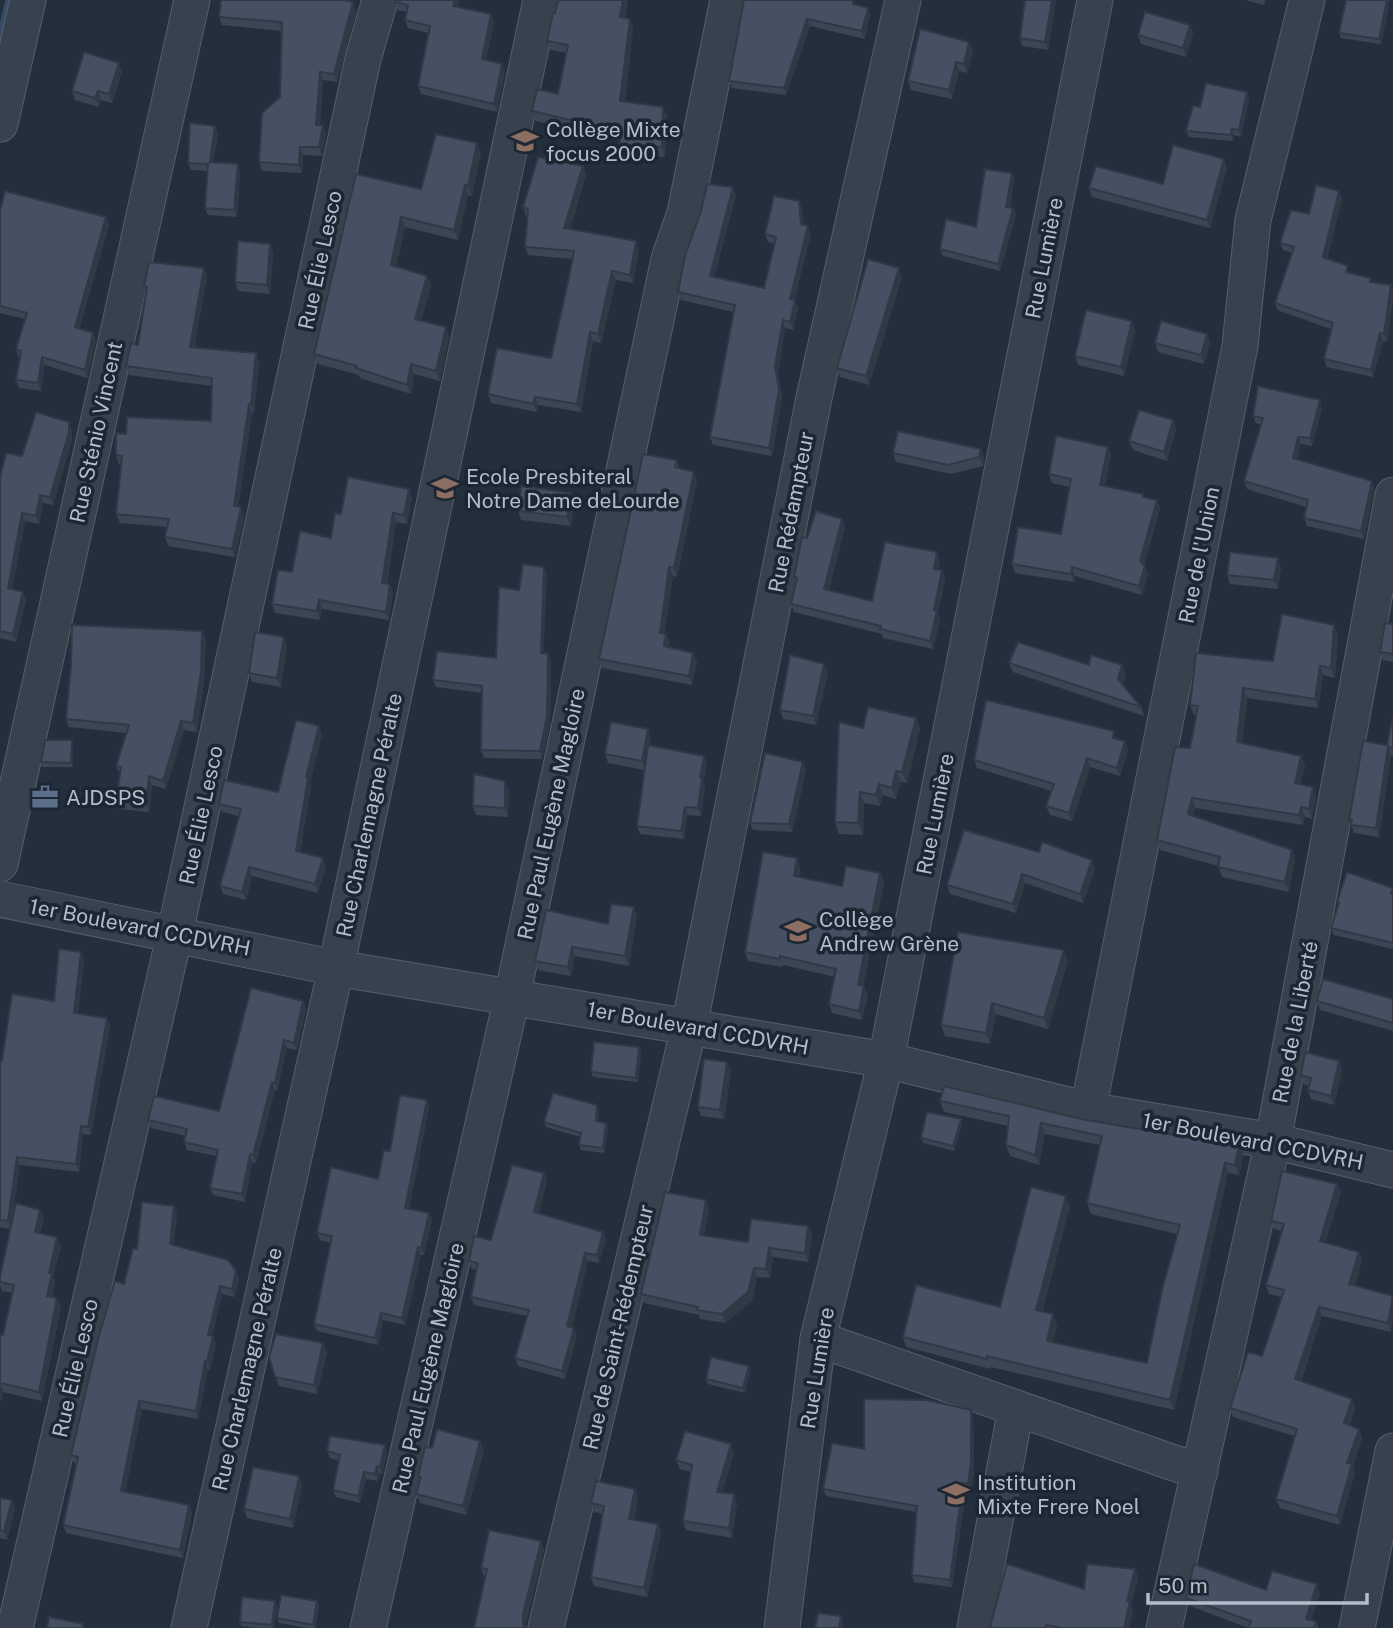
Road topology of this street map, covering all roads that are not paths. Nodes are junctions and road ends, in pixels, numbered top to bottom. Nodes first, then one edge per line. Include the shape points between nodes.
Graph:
1 (28, 0) edge
2 (191, 0) edge
3 (380, 0) edge
4 (541, 0) edge
5 (728, 0) edge
6 (903, 0) edge
7 (1095, 0) edge
8 (1307, 0) edge
9 (0, 124) edge
10 (1393, 495) edge
11 (0, 864) edge
12 (0, 898) edge
13 (176, 933) junction
14 (337, 968) junction
15 (512, 997) junction
16 (689, 1027) junction
17 (886, 1060) junction
18 (1088, 1110) junction
19 (1273, 1141) junction
20 (1393, 1170) edge
21 (818, 1339) junction
22 (1017, 1408) junction
23 (1393, 1451) edge
24 (1200, 1472) junction
25 (15, 1628) edge
26 (189, 1628) edge
27 (368, 1628) edge
28 (546, 1628) edge
29 (782, 1628) edge
30 (975, 1628) edge
31 (1164, 1628) edge
32 (1357, 1628) edge

1 - 9 street
2 - 11 street, Rue Sténio Vincent
3 - 13 street, Rue Élie Lesco via 363,60
4 - 14 street, Rue Charlemagne Péralte
5 - 15 street, Rue Paul Eugène Magloire
6 - 16 street, Rue Rédampteur via 814,398
7 - 17 street, Rue Lumière
8 - 18 street, Rue de l'Union via 1253,220 1240,346
10 - 19 street, Rue de la Liberté
12 - 13 street, 1er Boulevard CCDVRH
13 - 14 street, 1er Boulevard CCDVRH
13 - 25 street, Rue Élie Lesco
14 - 15 street, 1er Boulevard CCDVRH
14 - 26 street, Rue Charlemagne Péralte
15 - 16 street, 1er Boulevard CCDVRH
15 - 27 street, Rue Paul Eugène Magloire
16 - 17 street, 1er Boulevard CCDVRH
16 - 28 street, Rue de Saint-Rédempteur
17 - 18 street, 1er Boulevard CCDVRH
17 - 21 street, Rue Lumière
18 - 19 street, 1er Boulevard CCDVRH
19 - 20 street, 1er Boulevard CCDVRH
19 - 24 street, Rue de la Liberté
21 - 22 street
21 - 29 street, Rue Lumière
22 - 24 street
22 - 30 street
23 - 32 street
24 - 31 street, Rue de la Liberté

